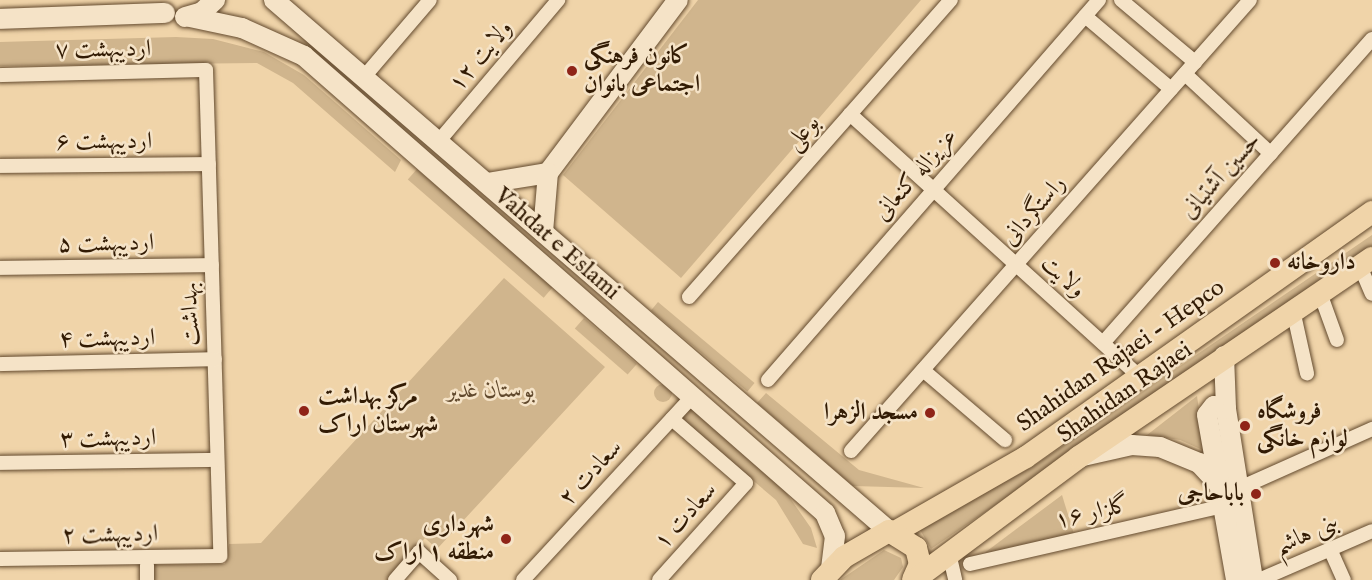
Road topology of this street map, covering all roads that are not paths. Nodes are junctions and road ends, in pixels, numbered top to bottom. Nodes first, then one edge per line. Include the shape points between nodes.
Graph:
1 (216, 0) edge
2 (430, 0) edge
3 (558, 0) edge
4 (678, 0) edge
5 (951, 0) edge
6 (1098, 0) edge
7 (1121, 0) edge
8 (1250, 0) edge
9 (286, 3) edge
10 (158, 6) edge
11 (190, 16) junction
12 (1085, 16) junction
13 (0, 19) edge
14 (1372, 39) edge
15 (1195, 62) junction
16 (207, 70) joint
17 (1185, 74) junction
18 (0, 75) edge
19 (364, 76) junction
20 (1171, 89) junction
21 (850, 114) junction
22 (439, 141) junction
23 (1271, 154) junction
24 (209, 164) junction
25 (0, 166) edge
26 (548, 173) junction
27 (487, 183) junction
28 (934, 190) junction
29 (1372, 212) edge
30 (543, 232) junction
31 (1366, 262) edge
32 (212, 264) junction
33 (1016, 264) junction
34 (0, 268) edge
35 (1320, 293) junction
36 (1372, 294) edge
37 (689, 297) dead end
38 (1293, 310) junction
39 (1337, 340) dead end
40 (1103, 343) junction
41 (1224, 356) junction
42 (214, 359) junction
43 (0, 364) edge
44 (922, 370) junction
45 (1307, 373) dead end
46 (1139, 376) junction
47 (768, 380) dead end
48 (692, 396) junction
49 (672, 419) junction
50 (1372, 429) edge
51 (1005, 440) dead end
52 (851, 451) dead end
53 (1079, 457) junction
54 (217, 460) junction
55 (0, 463) edge
56 (835, 484) junction
57 (1231, 488) junction
58 (813, 503) junction
59 (1224, 506) junction
60 (1372, 531) edge
61 (892, 532) junction
62 (1330, 549) junction
63 (949, 553) junction
64 (220, 555) joint
65 (0, 559) edge
66 (970, 564) dead end
67 (147, 565) dead end
68 (824, 577) edge
69 (147, 580) edge
70 (395, 580) edge
71 (450, 580) edge
72 (523, 580) edge
73 (659, 580) edge
74 (914, 580) edge
75 (955, 580) edge
76 (1236, 580) edge
77 (1253, 580) edge
78 (1259, 580) edge
79 (1344, 580) edge

1 - 11 main road
2 - 19 street
3 - 22 street, ولایت ۱۲
4 - 26 main road
5 - 21 street, بوعلی
6 - 12 street, عزیزاله کنعانی
7 - 15 street
8 - 15 street, راستگردانی
9 - 19 main road, Vahdat e Eslami
10 - 11 main road, Vahdat e Eslami
10 - 13 main road, Vahdat e Eslami
11 - 48 main road, Vahdat e Eslami via 242,28 304,56
12 - 20 street
12 - 28 street, عزیزاله کنعانی
14 - 23 street, حسین آشتیانی
15 - 17 street, راستگردانی
16 - 18 street, اردیبهشت ۷
16 - 24 street, بهداشت
17 - 20 street, راستگردانی
17 - 23 street
19 - 22 main road, Vahdat e Eslami
20 - 33 street, راستگردانی
21 - 28 street, ولایت
21 - 37 street, بوعلی
22 - 27 main road, Vahdat e Eslami
23 - 40 street, حسین آشتیانی
24 - 25 street, اردیبهشت ۶
24 - 32 street, بهداشت
26 - 27 main road
26 - 30 main road
27 - 30 main road, Vahdat e Eslami
28 - 33 street, ولایت
28 - 47 street, عزیزاله کنعانی
29 - 46 main road, Shahidan Rajaei - Hepco
30 - 56 main road, Vahdat e Eslami
31 - 35 main road, Shahidan Rajaei
31 - 36 street
32 - 34 street, اردیبهشت ۵
32 - 42 street, بهداشت
33 - 40 street, ولایت
33 - 44 street, راستگردانی
35 - 38 main road, Shahidan Rajaei
35 - 39 street
38 - 41 main road, Shahidan Rajaei
38 - 45 street
40 - 46 street, ولایت
41 - 53 main road, Shahidan Rajaei
41 - 57 main road via 1226,409 1214,406 1207,415
42 - 43 street, اردیبهشت ۴
42 - 54 street, بهداشت
44 - 51 street
44 - 52 street, راستگردانی
46 - 61 main road, Shahidan Rajaei - Hepco via 1026,457
48 - 49 street, سعادت ۲
48 - 58 main road, Vahdat e Eslami
49 - 72 street, سعادت ۲
49 - 73 street, سعادت ۱ via 746,483
50 - 57 street
53 - 57 main road via 1132,445 1160,447 1199,463
53 - 63 main road, Shahidan Rajaei
54 - 55 street, اردیبهشت ۳
54 - 64 street, بهداشت
56 - 58 main road via 830,499
56 - 61 main road, Vahdat e Eslami
57 - 59 main road
57 - 77 main road
58 - 68 main road, Vahdat e Eslami via 833,526
59 - 66 street, گلزار ۱۶
59 - 76 main road
60 - 62 street, بنی هاشم
61 - 68 main road, Shahidan Rajaei - Hepco
61 - 74 main road via 916,548 920,564
62 - 78 street, بنی هاشم
62 - 79 street
63 - 74 main road, Shahidan Rajaei
63 - 75 street
64 - 65 street, اردیبهشت ۲
67 - 69 street
70 - 71 street via 419,552

